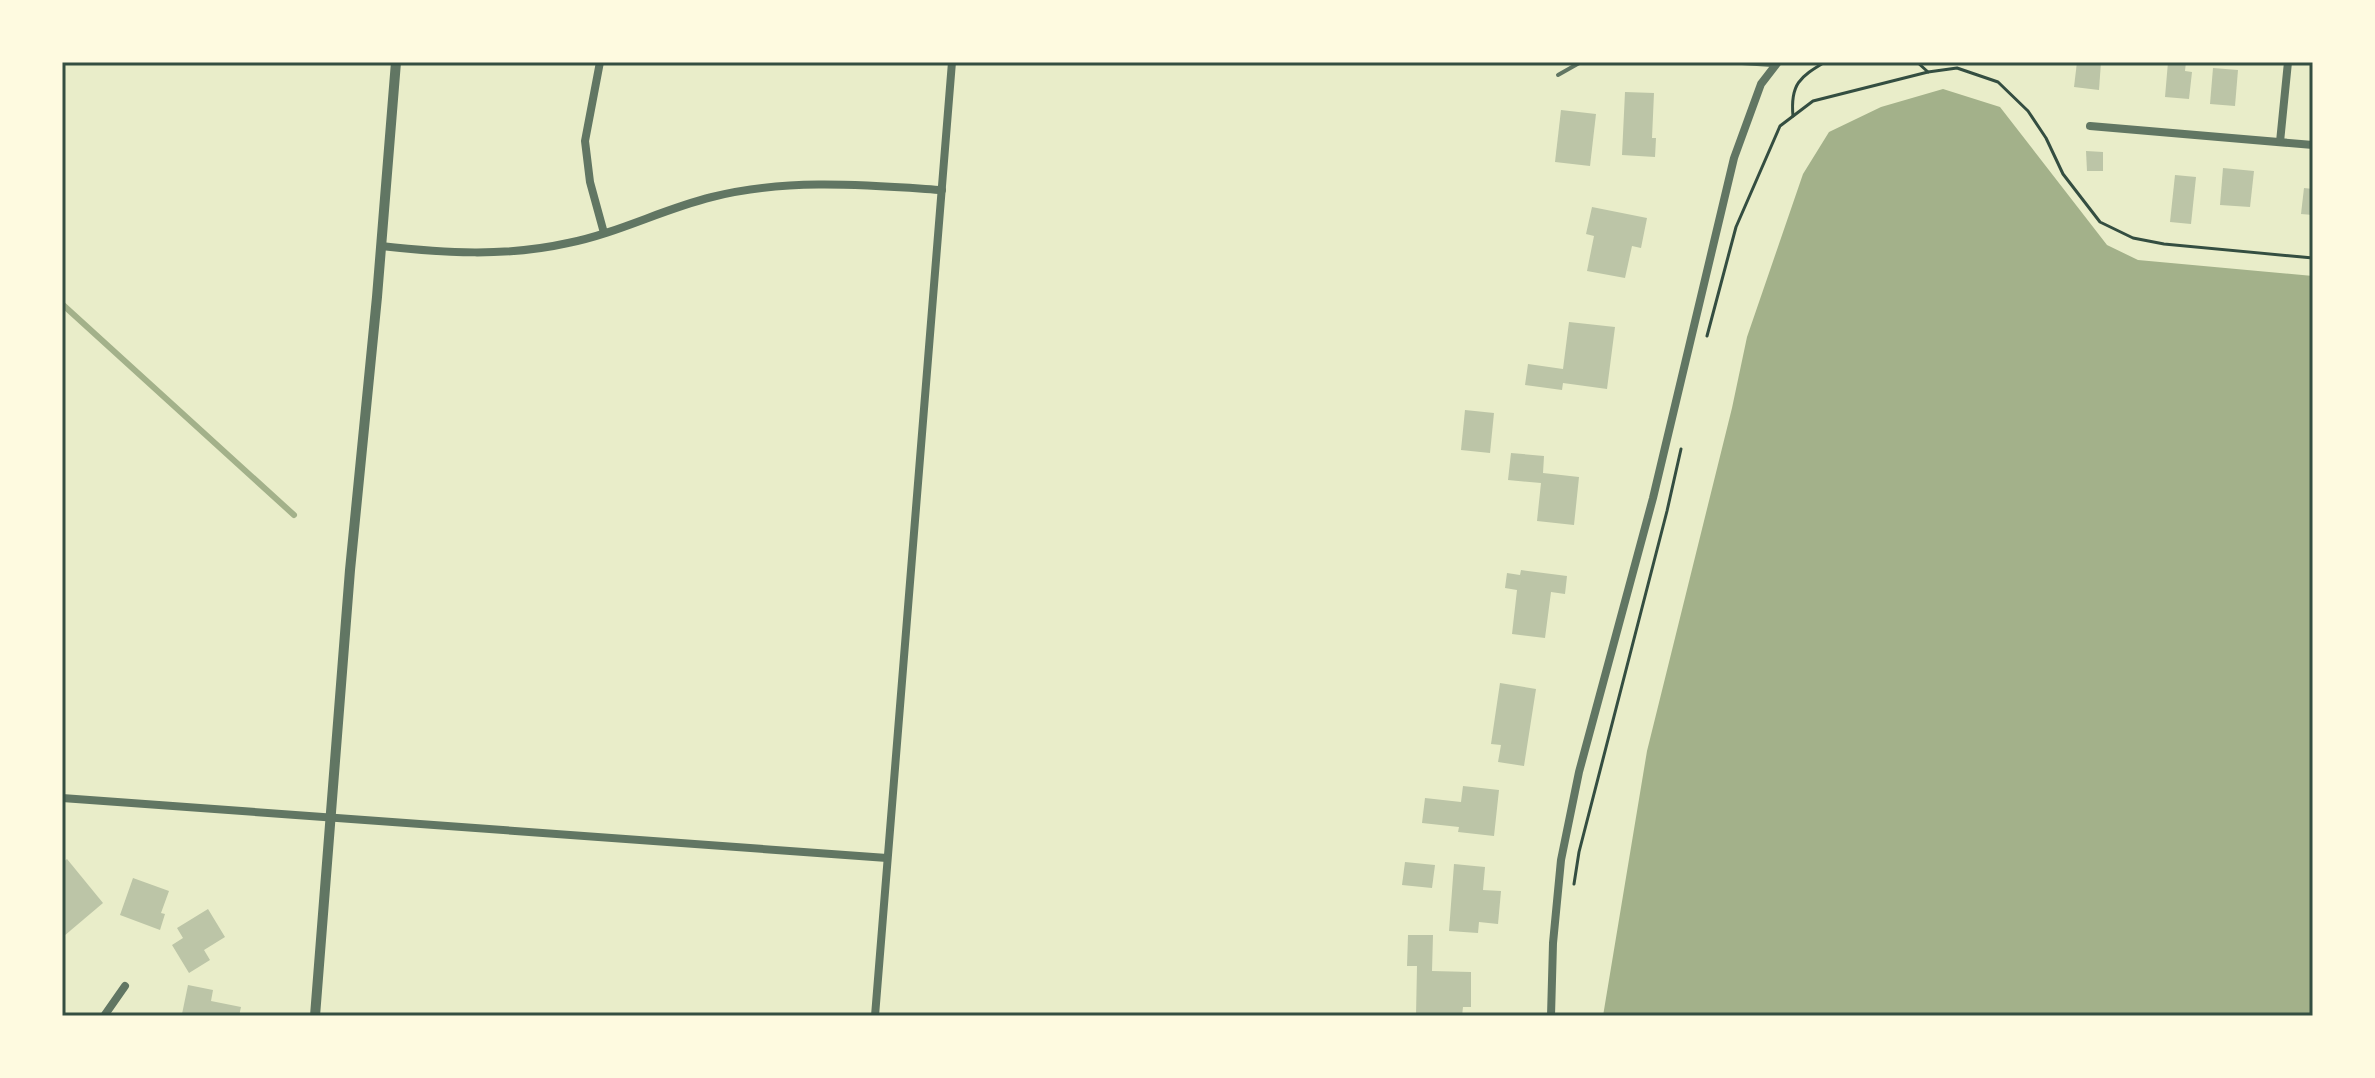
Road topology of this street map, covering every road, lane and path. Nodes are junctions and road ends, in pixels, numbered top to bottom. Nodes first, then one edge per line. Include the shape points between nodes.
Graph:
1 (396, 62) edge
2 (600, 62) edge
3 (952, 62) edge
4 (1581, 62) edge
5 (1727, 62) edge
6 (1825, 62) edge
7 (1917, 62) edge
8 (2288, 62) edge
9 (1776, 64) edge
10 (1928, 72) junction
11 (1558, 75) dead end
12 (1793, 116) junction
13 (2090, 126) dead end
14 (2280, 142) junction
15 (2313, 145) edge
16 (942, 190) junction
17 (604, 233) junction
18 (381, 246) junction
19 (2313, 258) edge
20 (1706, 340) dead end
21 (1682, 440) dead end
22 (62, 798) edge
23 (330, 818) junction
24 (887, 858) junction
25 (1573, 891) dead end
26 (125, 986) dead end
27 (104, 1016) edge
28 (315, 1016) edge
29 (875, 1016) edge
30 (1551, 1016) edge

1 - 18 street
2 - 17 street via 585,141
3 - 16 street
4 - 11 lane
5 - 9 lane
6 - 12 path via 1795,85
7 - 10 path
8 - 14 street
9 - 30 street via 1748,114 1727,182 1653,498 1579,772 1561,860
10 - 12 path via 1813,101
10 - 19 path via 1957,68 1998,82 2028,111 2063,174 2100,222 2133,238
12 - 20 path via 1780,126 1736,227
13 - 14 street
14 - 15 street
16 - 17 street via 795,184 714,196
16 - 24 street
17 - 18 street via 511,251 441,253
18 - 23 street
21 - 25 path
22 - 23 street
23 - 24 street
23 - 28 street
24 - 29 street
26 - 27 street

